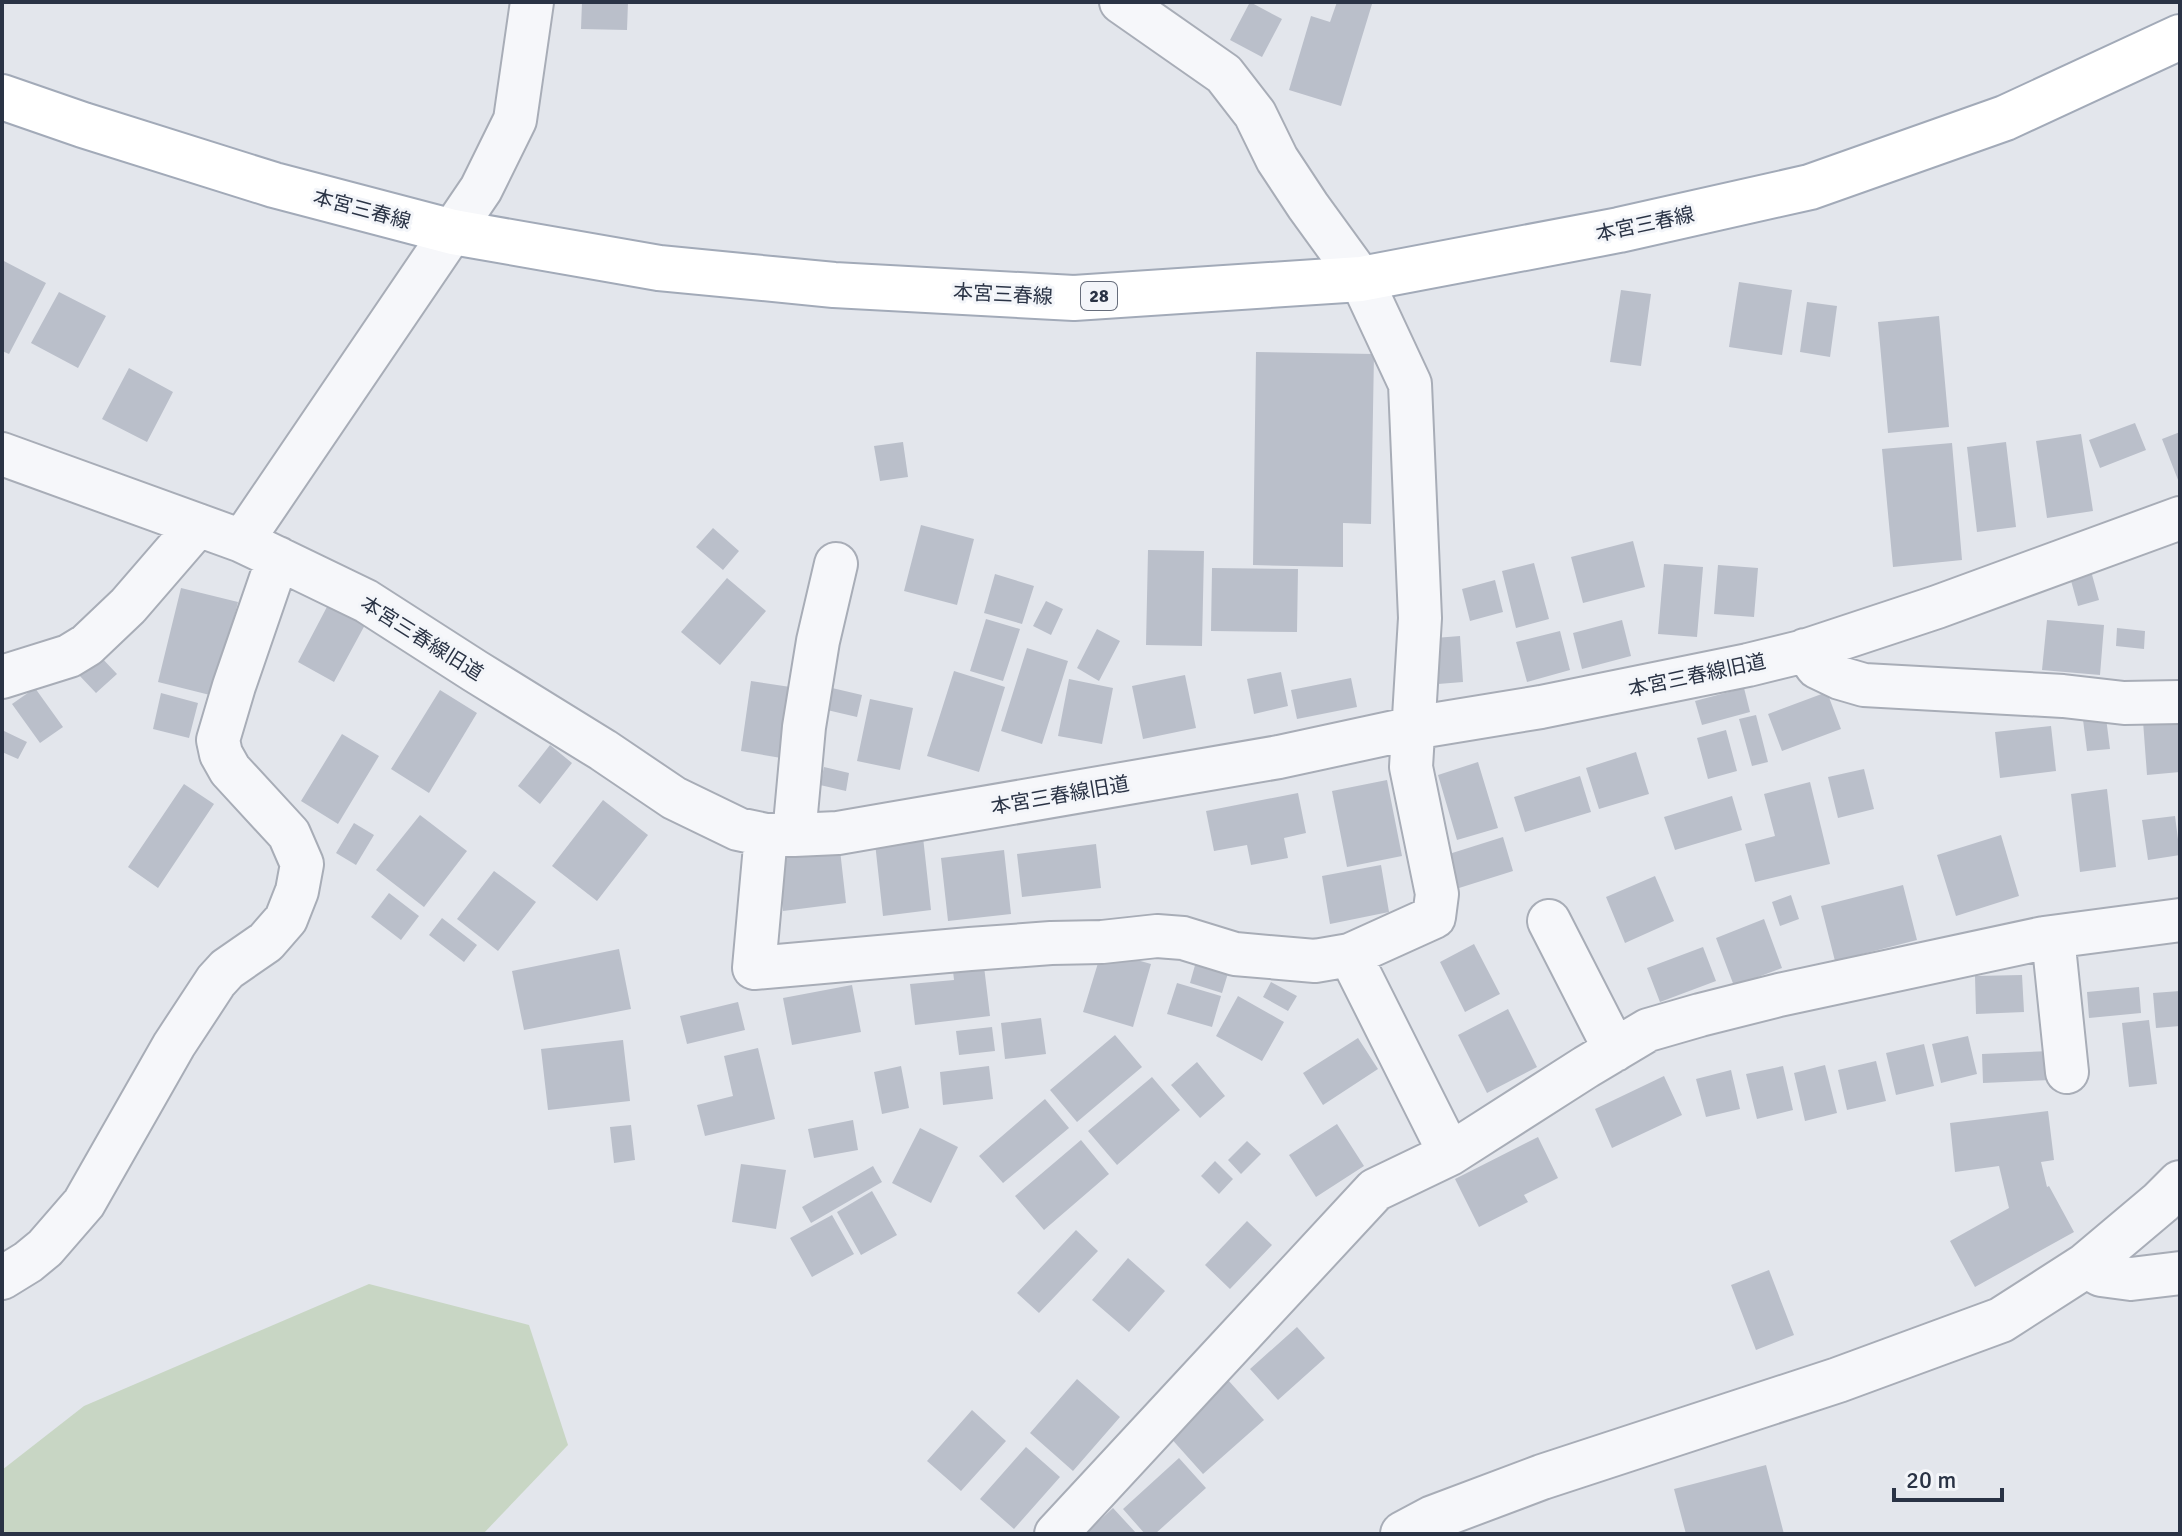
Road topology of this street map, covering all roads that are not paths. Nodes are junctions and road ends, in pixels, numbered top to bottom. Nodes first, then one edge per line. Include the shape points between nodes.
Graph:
1 (532, 2) edge
2 (1121, 2) edge
3 (2180, 37) edge
4 (2, 97) edge
5 (453, 232) junction
6 (1361, 279) junction
7 (2, 454) edge
8 (2180, 518) edge
9 (198, 525) junction
10 (260, 549) junction
11 (836, 564) dead end
12 (1805, 650) junction
13 (2, 677) edge
14 (2180, 702) edge
15 (1413, 728) junction
16 (780, 835) junction
17 (2180, 920) edge
18 (1549, 921) dead end
19 (2053, 937) junction
20 (1350, 955) junction
21 (1615, 1050) junction
22 (2067, 1072) dead end
23 (1450, 1154) junction
24 (2180, 1183) edge
25 (2085, 1266) junction
26 (2180, 1273) edge
27 (2, 1278) edge
28 (1056, 1534) edge
29 (1403, 1534) edge

1 - 5 street via 515,120
2 - 6 street via 1224,74
3 - 6 main road, 本宮三春線 / 28 via 2005,118 1810,187
4 - 5 main road, 本宮三春線 / 28 via 274,185
5 - 6 main road, 本宮三春線 / 28 via 659,268 834,285 1074,298
5 - 10 street
6 - 15 street via 1410,384 1420,618
7 - 9 street, 本宮三春線旧道
8 - 12 street, 本宮三春線旧道
9 - 10 street, 本宮三春線旧道
9 - 13 street via 87,645
10 - 16 street, 本宮三春線旧道 via 366,601 674,798 738,829
10 - 27 street via 234,686 218,740 230,770 289,834 302,864 297,891 286,919 266,942 216,981 84,1203 45,1248
11 - 16 street
12 - 14 street via 1817,667 1864,685 2124,703
12 - 15 street, 本宮三春線旧道 via 1541,707
15 - 16 street, 本宮三春線旧道 via 1279,757 838,833
15 - 20 street via 1411,767 1437,894 1434,917
16 - 20 street via 754,968 1157,936 1235,954 1315,961
17 - 19 street
18 - 21 street
19 - 21 street via 1700,1015 1648,1030
19 - 22 street
20 - 23 street
21 - 23 street
23 - 28 street via 1375,1190
24 - 25 street
25 - 26 street via 2122,1278
25 - 29 street via 2001,1320 1838,1380 1542,1477

